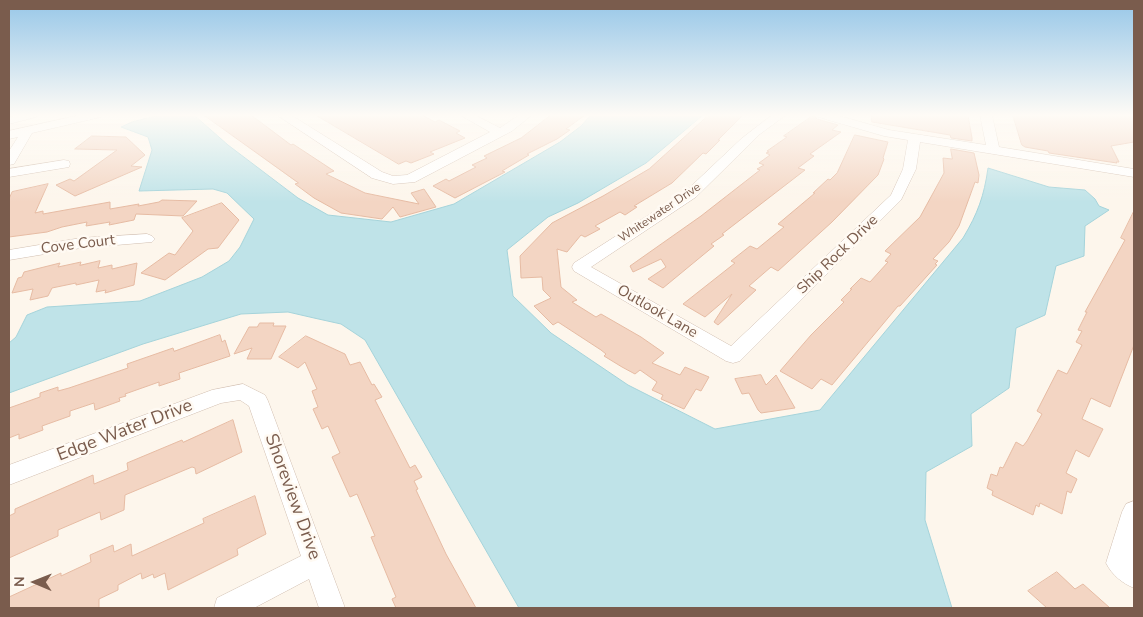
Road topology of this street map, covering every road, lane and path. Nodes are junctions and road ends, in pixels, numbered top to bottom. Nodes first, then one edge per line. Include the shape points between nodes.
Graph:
1 (19, 144) edge
2 (328, 144) edge
3 (477, 144) edge
4 (743, 144) edge
5 (913, 144) edge
6 (952, 144) edge
7 (992, 144) edge
8 (993, 150) junction
9 (9, 161) edge
10 (64, 164) dead end
11 (9, 173) edge
12 (1134, 173) edge
13 (147, 239) dead end
14 (9, 255) edge
15 (580, 267) joint
16 (733, 356) joint
17 (243, 392) joint
18 (9, 475) edge
19 (1134, 512) edge
20 (316, 562) junction
21 (1127, 569) edge
22 (227, 608) edge
23 (332, 608) edge

1 - 9 street
2 - 3 street via 377,175 397,181 410,179
4 - 15 street, Whitewater Drive via 691,194
5 - 16 street, Ship Rock Drive via 911,169 896,197
6 - 8 street
7 - 8 street
8 - 12 street
10 - 11 street
13 - 14 street, Cove Court via 81,243
15 - 16 street, Outlook Lane
17 - 18 street, Edge Water Drive via 219,396
17 - 20 street, Shoreview Drive via 258,401
19 - 21 street
20 - 22 street
20 - 23 street, Shoreview Drive

